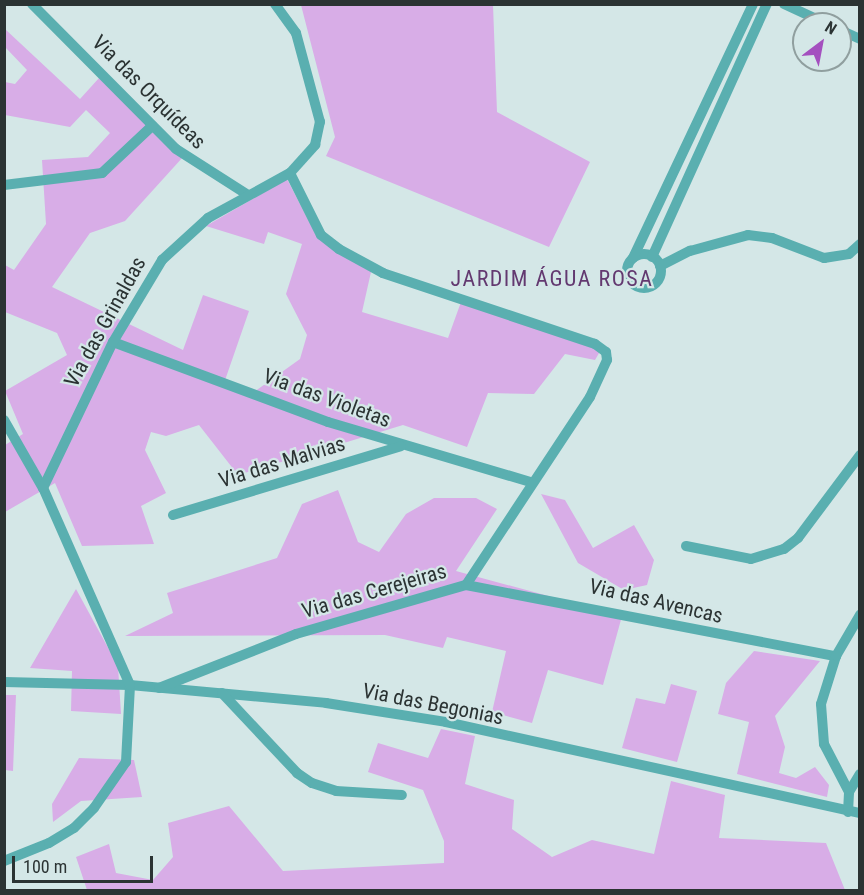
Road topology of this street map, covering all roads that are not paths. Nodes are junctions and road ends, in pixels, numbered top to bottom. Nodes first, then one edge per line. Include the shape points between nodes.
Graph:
1 (32, 4) edge
2 (274, 4) edge
3 (753, 4) edge
4 (767, 4) edge
5 (784, 4) edge
6 (801, 12) edge
7 (152, 126) junction
8 (290, 173) junction
9 (4, 185) edge
10 (248, 195) junction
11 (860, 244) edge
12 (652, 257) junction
13 (633, 258) junction
14 (660, 266) junction
15 (113, 342) junction
16 (4, 420) edge
17 (402, 446) junction
18 (860, 455) edge
19 (531, 482) junction
20 (43, 488) junction
21 (173, 515) dead end
22 (686, 546) dead end
23 (466, 585) junction
24 (860, 615) edge
25 (836, 656) junction
26 (4, 682) edge
27 (130, 685) junction
28 (159, 688) junction
29 (222, 693) junction
30 (860, 774) edge
31 (849, 792) junction
32 (402, 795) dead end
33 (848, 812) junction
34 (860, 813) edge
35 (4, 861) edge

1 - 7 street, Via das Orquídeas
2 - 8 street, Via das Grinaldas via 296,33 320,122 315,145
3 - 13 street
4 - 12 street
5 - 6 street
7 - 9 street via 102,172
7 - 10 street, Via das Orquídeas via 195,165
8 - 10 street, Via das Grinaldas
8 - 19 street, Via das Cerejeiras via 321,235 339,249 383,273 595,344 608,356 601,376
10 - 15 street, Via das Grinaldas via 208,218 174,245
11 - 14 street via 849,254 824,258 772,238 748,235 690,251
12 - 13 street
12 - 14 street
13 - 14 street via 627,274 637,287 653,285
15 - 17 street, Via das Violetas
15 - 20 street, Via das Grinaldas
16 - 20 street
17 - 19 street, Via das Violetas
17 - 21 street, Via das Malvias
18 - 22 street via 798,538 784,549 751,559
19 - 23 street, Via das Cerejeiras
20 - 27 street
23 - 25 street, Via das Avencas
23 - 28 street, Via das Cerejeiras via 296,634
24 - 25 street
25 - 31 street via 821,704 820,725 834,767
26 - 27 street, Via das Begonias
27 - 28 street, Via das Begonias
27 - 35 street via 126,762 94,808 49,843
28 - 29 street, Via das Begonias
29 - 32 street via 312,783 336,791
29 - 33 street, Via das Begonias via 446,722
30 - 31 street
31 - 33 street
33 - 34 street, Via das Begonias

